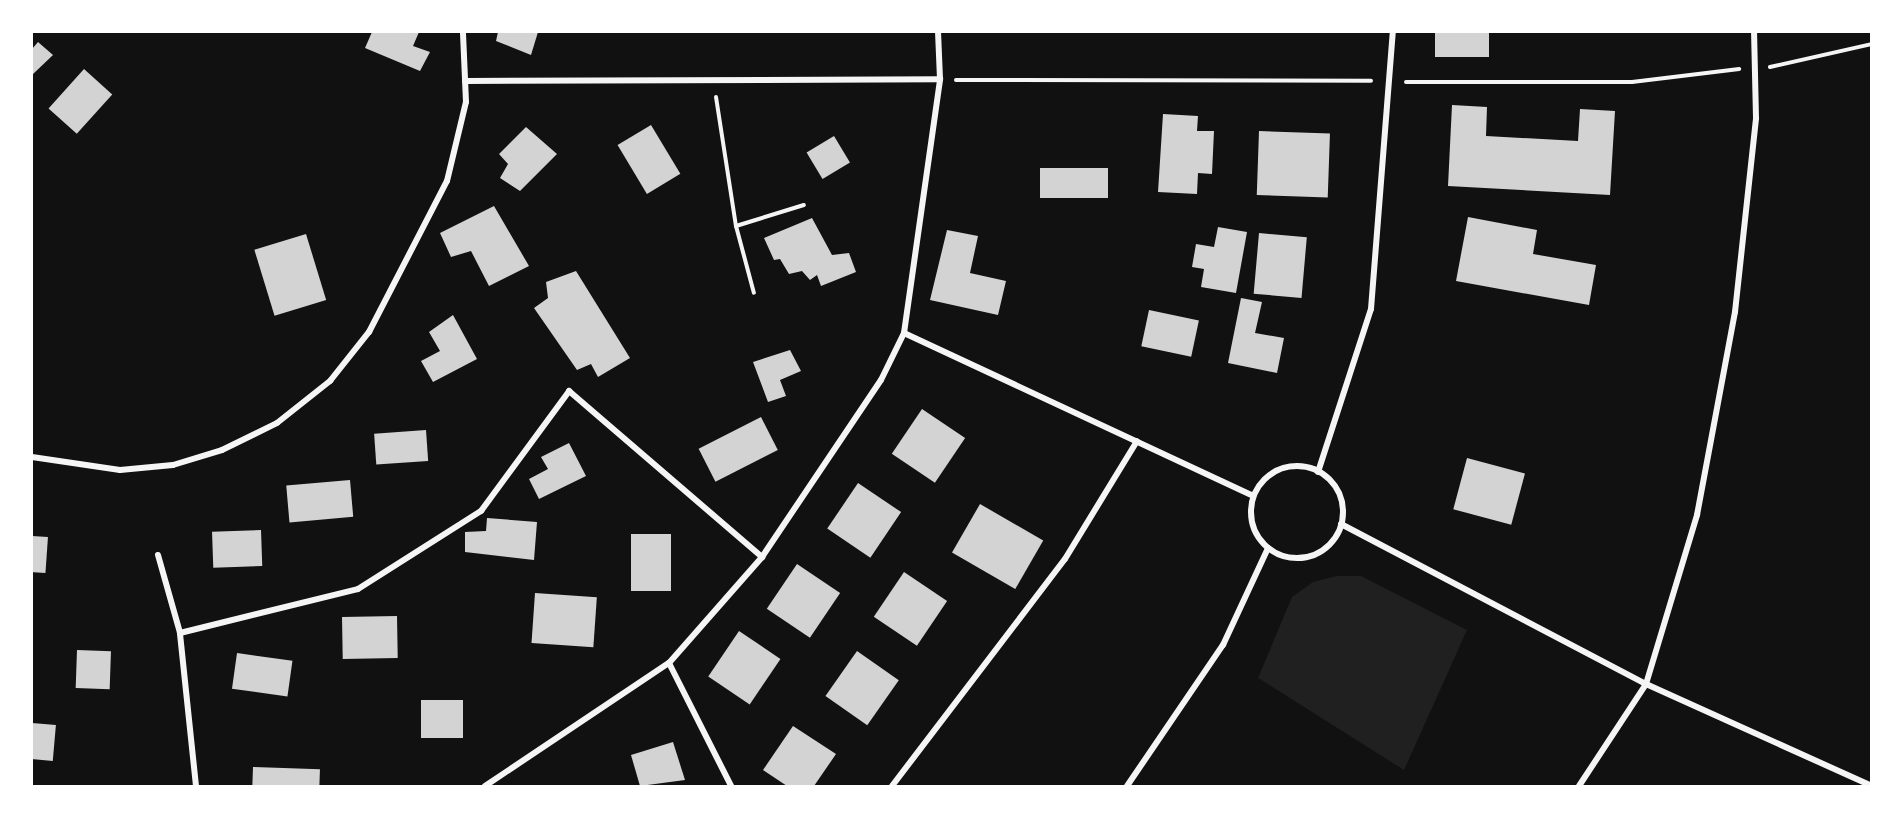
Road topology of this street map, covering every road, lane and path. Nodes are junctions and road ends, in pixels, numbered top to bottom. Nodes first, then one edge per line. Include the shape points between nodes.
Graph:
1 (463, 32) edge
2 (938, 32) edge
3 (1394, 32) edge
4 (1754, 32) edge
5 (940, 80) junction
6 (465, 81) junction
7 (715, 84) junction
8 (804, 205) dead end
9 (736, 226) junction
10 (754, 293) dead end
11 (904, 333) junction
12 (1137, 441) junction
13 (32, 457) edge
14 (1318, 472) junction
15 (1253, 496) junction
16 (1341, 524) junction
17 (1268, 548) junction
18 (158, 555) dead end
19 (762, 557) junction
20 (180, 633) junction
21 (669, 663) junction
22 (1646, 684) junction
23 (196, 786) edge
24 (485, 786) edge
25 (731, 786) edge
26 (892, 786) edge
27 (1127, 786) edge
28 (1579, 786) edge
29 (1872, 786) edge

1 - 6 street
2 - 5 street
3 - 14 street via 1371,309
4 - 22 street via 1756,118 1736,312 1697,515
5 - 7 street
5 - 11 street
6 - 7 street
6 - 13 street via 460,140 447,181 369,332 330,381 277,423 222,450 173,465 120,470
7 - 9 path
8 - 9 path
9 - 10 path
11 - 12 street
11 - 19 street via 881,380
12 - 15 street
12 - 26 street via 1065,559
14 - 15 street via 1283,468 1260,483
14 - 16 street via 1340,497
15 - 17 street via 1252,524
16 - 17 street via 1335,538 1311,555 1296,558
16 - 22 street
17 - 27 street via 1223,645
18 - 20 street
19 - 20 street via 569,392 482,511 358,589
19 - 21 street
20 - 23 street
21 - 24 street
21 - 25 street
22 - 28 street
22 - 29 street

